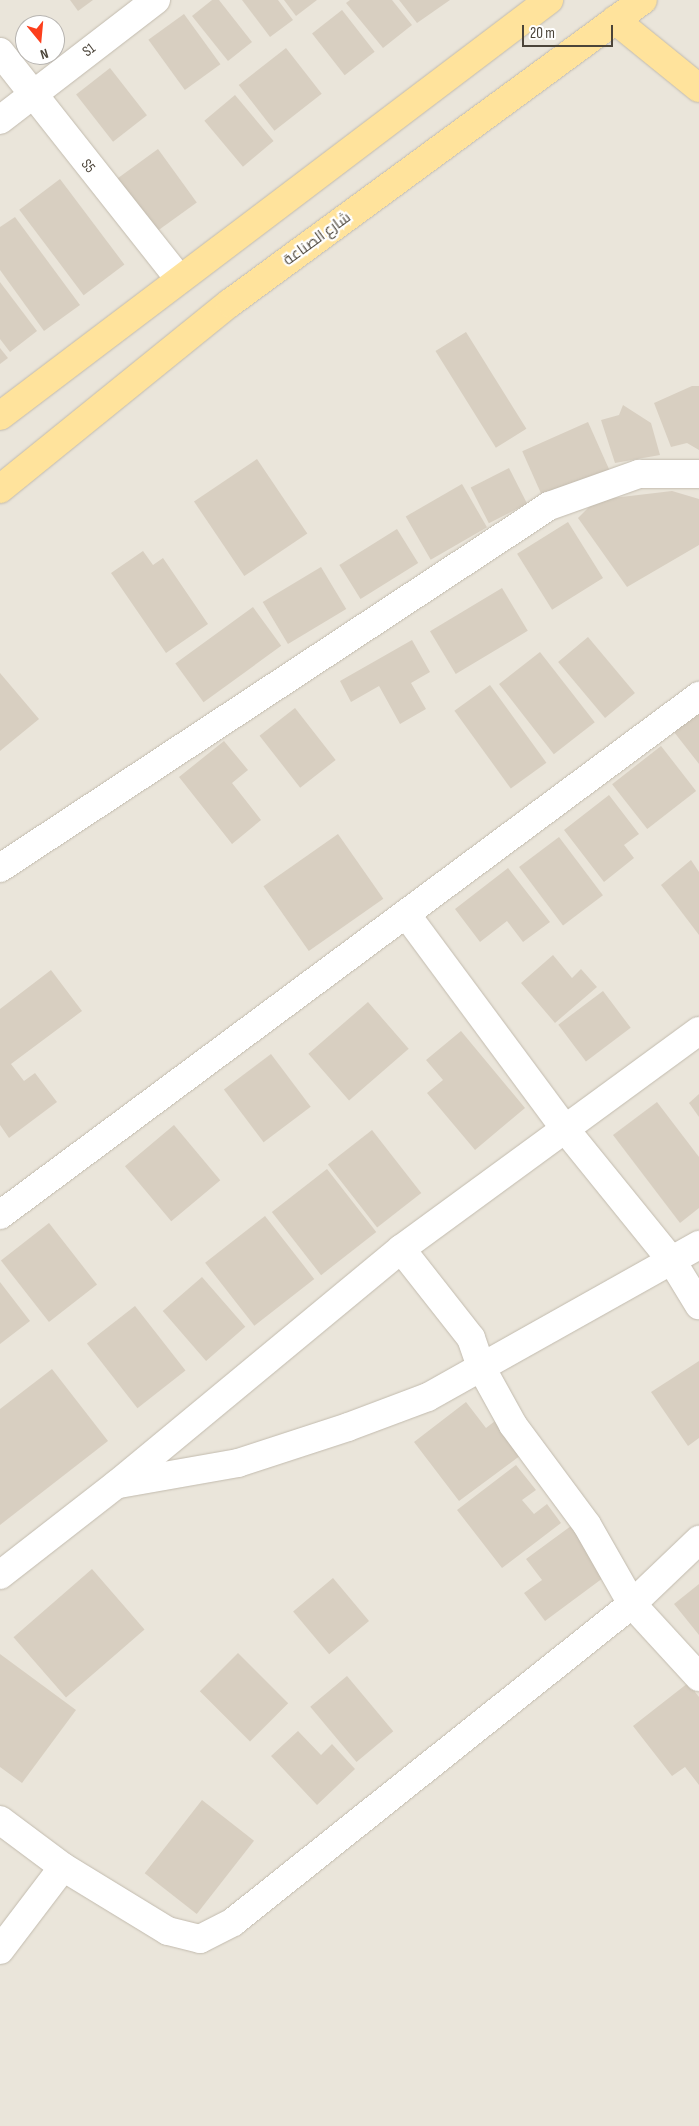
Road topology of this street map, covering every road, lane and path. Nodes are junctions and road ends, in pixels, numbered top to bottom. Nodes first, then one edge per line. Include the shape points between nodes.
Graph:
1 (156, 0) edge
2 (549, 0) edge
3 (643, 0) edge
4 (615, 20) junction
5 (0, 52) edge
6 (698, 83) edge
7 (31, 94) junction
8 (0, 120) edge
9 (178, 279) junction
10 (0, 416) edge
11 (699, 474) edge
12 (0, 489) edge
13 (699, 696) edge
14 (0, 868) edge
15 (406, 914) junction
16 (699, 1031) edge
17 (565, 1129) junction
18 (0, 1215) edge
19 (699, 1245) edge
20 (401, 1249) junction
21 (672, 1261) junction
22 (699, 1305) edge
23 (481, 1367) junction
24 (118, 1484) junction
25 (699, 1540) edge
26 (0, 1576) edge
27 (632, 1604) junction
28 (699, 1677) edge
29 (0, 1820) edge
30 (63, 1867) junction
31 (0, 1950) edge

1 - 7 street, S1
2 - 9 main road
3 - 4 main road, شارع الصناعة
4 - 6 main road
4 - 12 main road, شارع الصناعة via 230,303
5 - 7 street, S5
7 - 8 street, S1
7 - 9 street, S5
9 - 10 main road
11 - 14 street via 639,474 548,506
13 - 15 street
15 - 17 street
15 - 18 street
16 - 17 street
17 - 20 street
17 - 21 street
19 - 21 street
20 - 23 street via 471,1338
20 - 24 street
21 - 22 street
21 - 23 street
23 - 24 street via 428,1397 238,1463
23 - 27 street via 513,1425 587,1525
24 - 26 street
25 - 27 street
27 - 28 street
27 - 30 street via 233,1922 200,1939 168,1931
29 - 30 street
30 - 31 street

